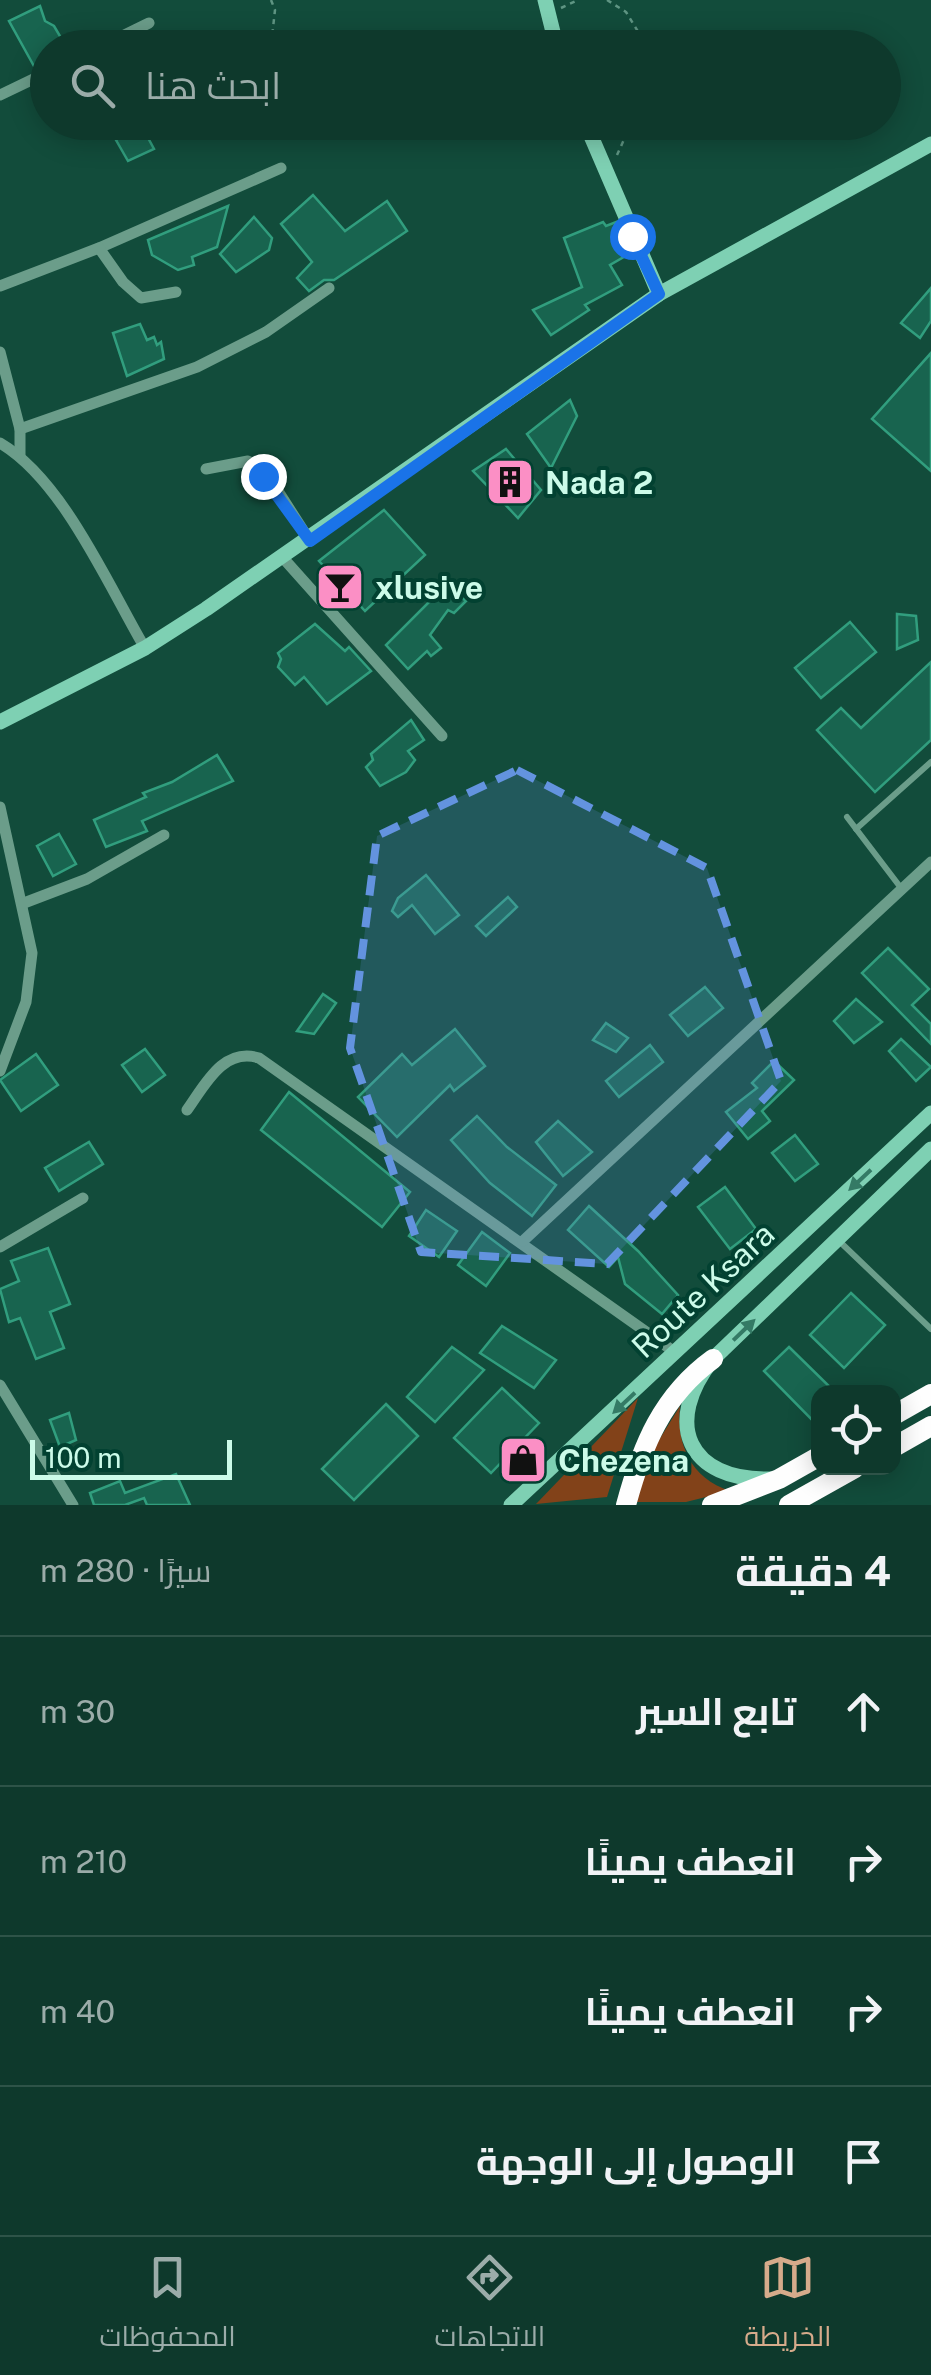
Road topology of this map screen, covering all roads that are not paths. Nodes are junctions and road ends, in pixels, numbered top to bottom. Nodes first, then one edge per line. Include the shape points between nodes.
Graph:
1 (546, 0) edge
2 (149, 23) dead end
3 (135, 30) edge
4 (552, 30) edge
5 (30, 81) edge
6 (0, 95) edge
7 (591, 140) edge
8 (931, 144) edge
9 (281, 168) dead end
10 (99, 248) junction
11 (0, 286) edge
12 (329, 288) dead end
13 (176, 292) dead end
14 (659, 294) junction
15 (0, 352) edge
16 (20, 429) junction
17 (0, 443) edge
18 (20, 455) junction
19 (206, 468) dead end
20 (310, 541) junction
21 (284, 559) junction
22 (145, 648) junction
23 (0, 722) edge
24 (442, 736) dead end
25 (931, 762) edge
26 (0, 808) edge
27 (847, 817) dead end
28 (856, 828) junction
29 (164, 835) dead end
30 (931, 862) edge
31 (901, 888) junction
32 (24, 903) junction
33 (0, 1071) edge
34 (187, 1110) dead end
35 (931, 1113) edge
36 (931, 1150) edge
37 (83, 1198) dead end
38 (837, 1240) junction
39 (523, 1242) junction
40 (0, 1247) edge
41 (931, 1328) edge
42 (676, 1353) junction
43 (713, 1359) junction
44 (0, 1385) edge
45 (931, 1394) edge
46 (901, 1411) edge
47 (931, 1426) edge
48 (901, 1443) edge
49 (811, 1461) edge
50 (843, 1475) edge
51 (780, 1479) junction
52 (73, 1505) edge
53 (511, 1505) edge
54 (626, 1505) edge
55 (712, 1505) edge
56 (789, 1505) edge

1 - 4 street
2 - 3 street
5 - 6 street
7 - 14 street
8 - 14 street
9 - 10 street
10 - 11 street
10 - 13 street via 142,298
12 - 16 street via 198,368
14 - 20 street
15 - 16 street
16 - 18 street
17 - 18 street
18 - 22 street via 64,510
19 - 20 street via 248,461 278,491
20 - 21 street
21 - 22 street
21 - 24 street
22 - 23 street
25 - 28 lane
26 - 32 street
27 - 28 lane
28 - 31 lane
29 - 32 street via 87,880
30 - 31 street
31 - 39 street
32 - 33 street via 31,984
34 - 39 street via 227,1060 242,1054 259,1058
35 -> 42 street, Route Ksara
36 - 38 street, Route Ksara
37 - 40 street
38 - 41 lane
43 -> 38 street, Route Ksara
39 - 42 street
42 -> 53 street, Route Ksara
43 - 51 street, Route Ksara via 688,1410 691,1446 704,1464 726,1476
43 - 54 highway via 662,1410
44 - 52 street
45 - 46 highway
47 - 48 highway
49 - 51 highway
50 - 56 highway
51 - 55 highway

